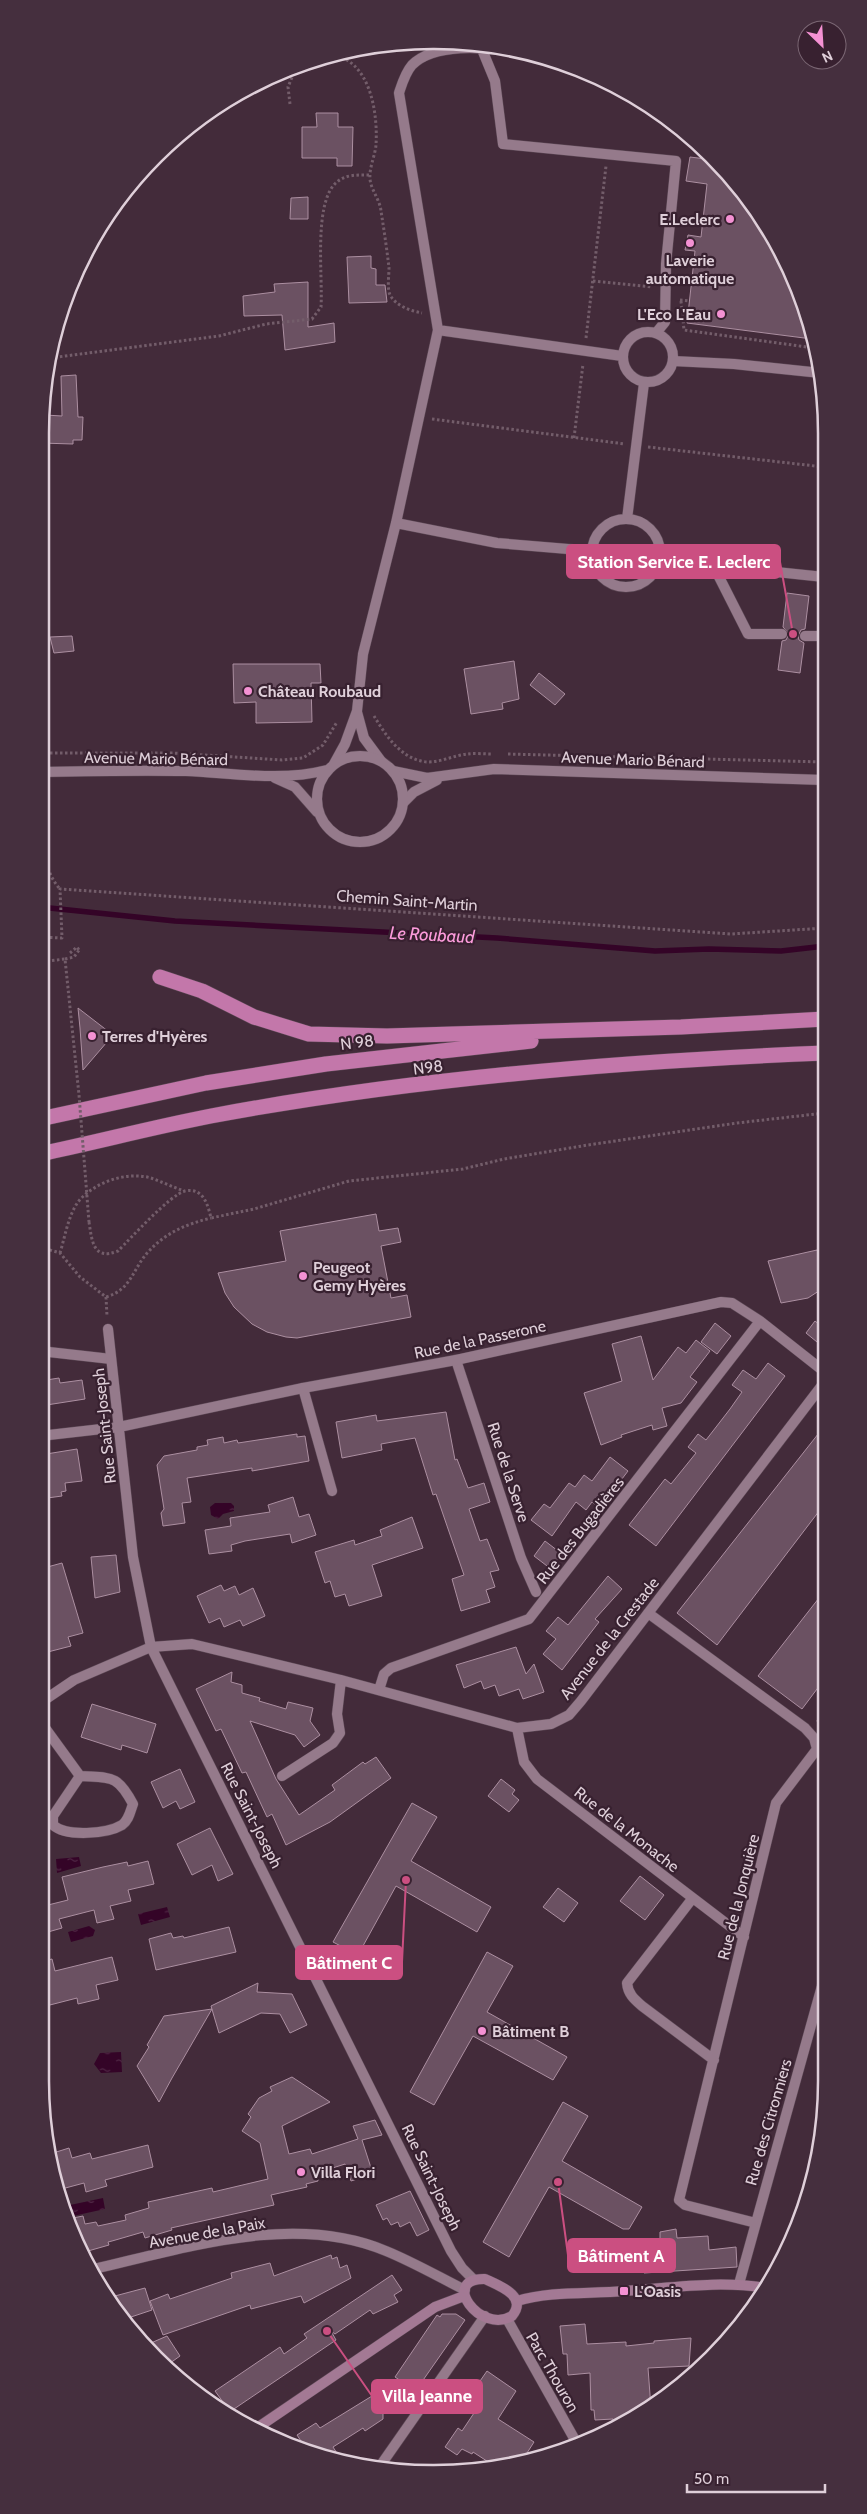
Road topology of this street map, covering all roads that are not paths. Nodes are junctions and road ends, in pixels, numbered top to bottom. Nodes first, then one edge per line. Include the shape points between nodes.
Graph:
1 (455, 50) edge
2 (482, 52) edge
3 (438, 330) junction
4 (656, 333) junction
5 (622, 356) junction
6 (673, 362) junction
7 (813, 372) edge
8 (644, 382) junction
9 (627, 519) junction
10 (396, 523) junction
11 (592, 551) junction
12 (660, 560) junction
13 (713, 565) junction
14 (818, 576) edge
15 (782, 634) dead end
16 (805, 636) dead end
17 (818, 636) edge
18 (357, 710) junction
19 (381, 761) junction
20 (330, 767) junction
21 (393, 770) junction
22 (49, 772) edge
23 (272, 776) junction
24 (442, 778) junction
25 (818, 780) edge
26 (403, 803) junction
27 (319, 815) junction
28 (160, 977) dead end
29 (818, 1019) edge
30 (682, 1027) junction
31 (818, 1054) edge
32 (49, 1117) edge
33 (49, 1152) edge
34 (760, 1321) junction
35 (108, 1329) road end
36 (49, 1352) edge
37 (111, 1360) junction
38 (456, 1360) junction
39 (818, 1367) edge
40 (303, 1388) junction
41 (818, 1390) edge
42 (119, 1427) junction
43 (49, 1435) edge
44 (332, 1491) dead end
45 (536, 1592) dead end
46 (648, 1613) junction
47 (150, 1647) junction
48 (341, 1680) junction
49 (379, 1690) junction
50 (49, 1696) edge
51 (517, 1728) junction
52 (49, 1733) edge
53 (80, 1776) junction
54 (282, 1776) dead end
55 (692, 1899) junction
56 (744, 1937) junction
57 (818, 2000) edge
58 (714, 2060) junction
59 (756, 2223) junction
60 (97, 2268) edge
61 (474, 2280) junction
62 (739, 2284) junction
63 (758, 2287) edge
64 (464, 2293) junction
65 (516, 2301) junction
66 (485, 2316) junction
67 (506, 2319) junction
68 (261, 2425) edge
69 (573, 2439) edge
70 (383, 2462) edge

1 - 3 street via 438,51 412,65 399,94
2 - 4 street via 495,81 503,144 676,161 666,264 665,322
3 - 5 street
3 - 10 street
4 - 5 street via 634,335 625,345
4 - 6 street via 669,344
5 - 8 street via 630,376
6 - 7 street
6 - 8 street via 660,379
8 - 9 street
9 - 11 street via 609,524 600,531
9 - 12 street via 650,529 657,538
10 - 11 street via 497,543
10 - 18 street via 363,654
11 - 12 street via 598,573 606,581 627,588 648,580
12 - 13 street
13 - 14 street
13 - 15 street via 748,634
16 - 17 street
18 - 19 street via 364,738
18 - 20 street via 345,744
19 - 20 street via 357,755
19 - 21 street
20 - 23 street, Avenue Mario Bénard via 297,776
20 - 27 street via 320,780 317,792
21 - 24 street, Avenue Mario Bénard
21 - 26 street via 399,780
22 - 23 street, Avenue Mario Bénard via 163,771
23 - 27 street, Avenue Mario Bénard via 294,787
24 - 25 street, Avenue Mario Bénard via 494,769
24 - 26 street, Avenue Mario Bénard via 414,792
26 - 27 street via 400,815 384,835 359,842 335,835
28 - 30 highway via 202,991 254,1017 309,1034 387,1036
29 - 30 highway
30 - 32 highway, N 98 via 326,1064 206,1083
31 - 33 highway, N98 via 503,1075 326,1097 210,1116
34 - 38 street, Rue de la Passerone via 732,1303 721,1302
34 - 39 street, Rue de la Passerone
34 - 49 street, Rue des Bugadières via 529,1619 391,1668 384,1674
35 - 37 street, Rue Saint-Joseph
36 - 37 street
37 - 42 street, Rue Saint-Joseph
38 - 40 street, Rue de la Passerone
38 - 45 street, Rue de la Serve via 521,1558
40 - 42 street, Rue de la Passerone
40 - 44 street
41 - 46 street, Avenue de la Crestade
42 - 43 street, Rue de la Passerone
42 - 47 street, Rue Saint-Joseph via 133,1557
46 - 51 street, Avenue de la Crestade via 569,1715 551,1724
46 - 56 street, Rue de la Jonquière via 805,1728 814,1738 816,1753 776,1804
47 - 48 street, Avenue de la Crestade via 192,1644
47 - 50 street, Avenue de la Crestade via 74,1680
47 - 61 street, Rue Saint-Joseph via 452,2251
48 - 49 street, Avenue de la Crestade
48 - 54 street via 337,1714 340,1733 333,1743
49 - 51 street, Avenue de la Crestade
51 - 55 street, Rue de la Monache via 524,1762 537,1779
52 - 53 street
53 - 53 street via 53,1816 53,1825 60,1831 74,1833 102,1831 122,1825 129,1818 133,1804 123,1786 114,1779
55 - 56 street, Rue de la Monache
55 - 58 street via 627,1983 632,1997 642,2006
56 - 58 street, Rue de la Jonquière
57 - 59 street, Rue des Citronniers
58 - 59 street, Rue de la Jonquière via 679,2200 684,2205
59 - 62 street, Rue des Citronniers
60 - 64 street, Avenue de la Paix via 230,2239 307,2234 340,2238 385,2250
61 - 64 street
61 - 65 street via 485,2278 511,2292
62 - 63 street
62 - 65 street via 546,2296
64 - 66 street via 469,2306
64 - 68 street via 434,2307
65 - 67 street via 516,2311
66 - 67 street
66 - 70 street
67 - 69 street, Parc Thouron

